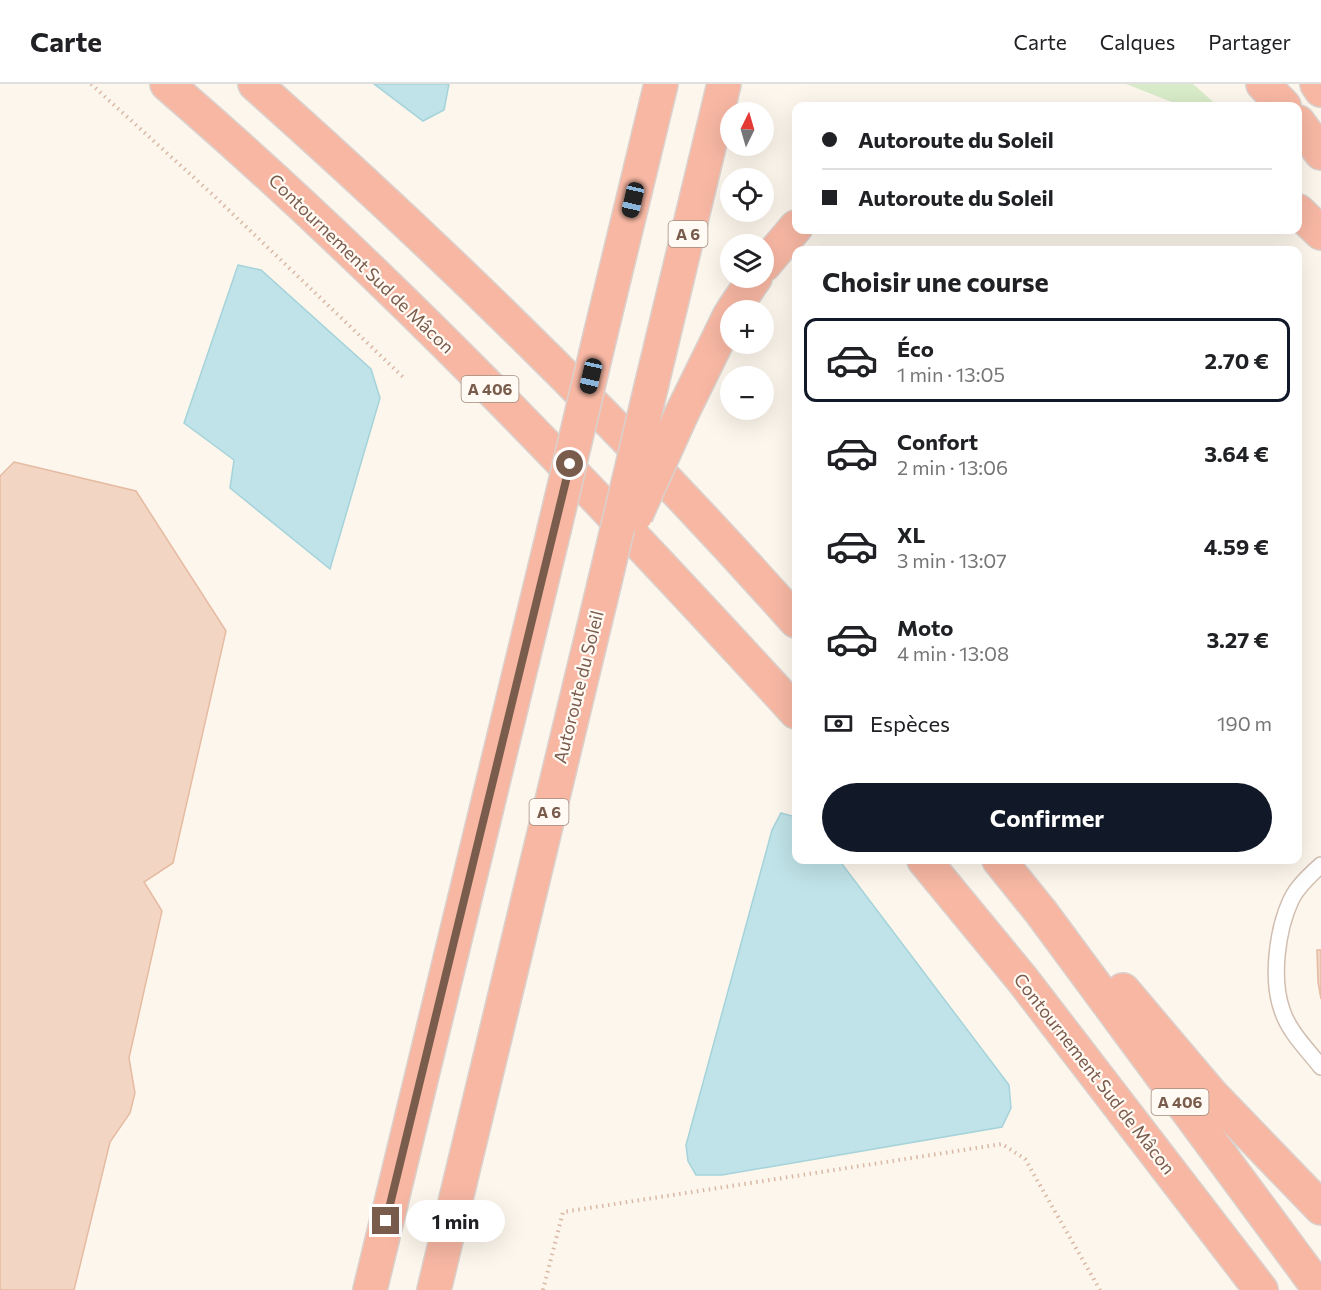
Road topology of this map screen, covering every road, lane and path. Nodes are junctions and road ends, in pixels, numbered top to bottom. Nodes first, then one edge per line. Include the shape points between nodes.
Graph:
1 (91, 84) edge
2 (167, 84) edge
3 (255, 84) edge
4 (659, 84) edge
5 (724, 84) edge
6 (1263, 84) edge
7 (1317, 84) edge
8 (1321, 90) edge
9 (1280, 102) edge
10 (1302, 127) edge
11 (1321, 153) edge
12 (1302, 215) edge
13 (792, 232) edge
14 (1321, 233) edge
15 (774, 253) edge
16 (720, 335) edge
17 (405, 379) dead end
18 (604, 585) junction
19 (792, 616) edge
20 (792, 708) edge
21 (927, 864) edge
22 (1002, 864) edge
23 (1321, 865) edge
24 (1041, 912) junction
25 (1321, 1067) edge
26 (1124, 1113) junction
27 (1321, 1208) edge
28 (370, 1290) edge
29 (434, 1290) edge
30 (543, 1290) edge
31 (1100, 1290) edge
32 (1234, 1290) edge
33 (1261, 1290) edge
34 (1320, 1290) edge

1 - 17 path
2 - 20 highway, Contournement Sud de Mâcon / A 406 via 316,217 430,328 674,579
3 - 19 highway via 526,334
4 - 28 highway, bridge
5 - 18 highway, Autoroute du Soleil / A 6, bridge
6 - 9 highway
7 - 8 highway
10 - 11 highway
12 - 14 highway
13 - 15 highway
16 - 18 highway, bridge
18 - 29 highway, Autoroute du Soleil / A 6
21 - 26 highway, Contournement Sud de Mâcon / A 406 via 1022,979
22 - 24 highway, A 406
23 - 25 lane via 1291,899 1283,923 1277,987 1293,1033
24 - 27 highway via 1093,954 1211,1094
24 - 34 highway, A 406
26 - 32 highway
26 - 33 highway, Contournement Sud de Mâcon / A 406
30 - 31 path via 563,1212 1002,1144 1025,1159

